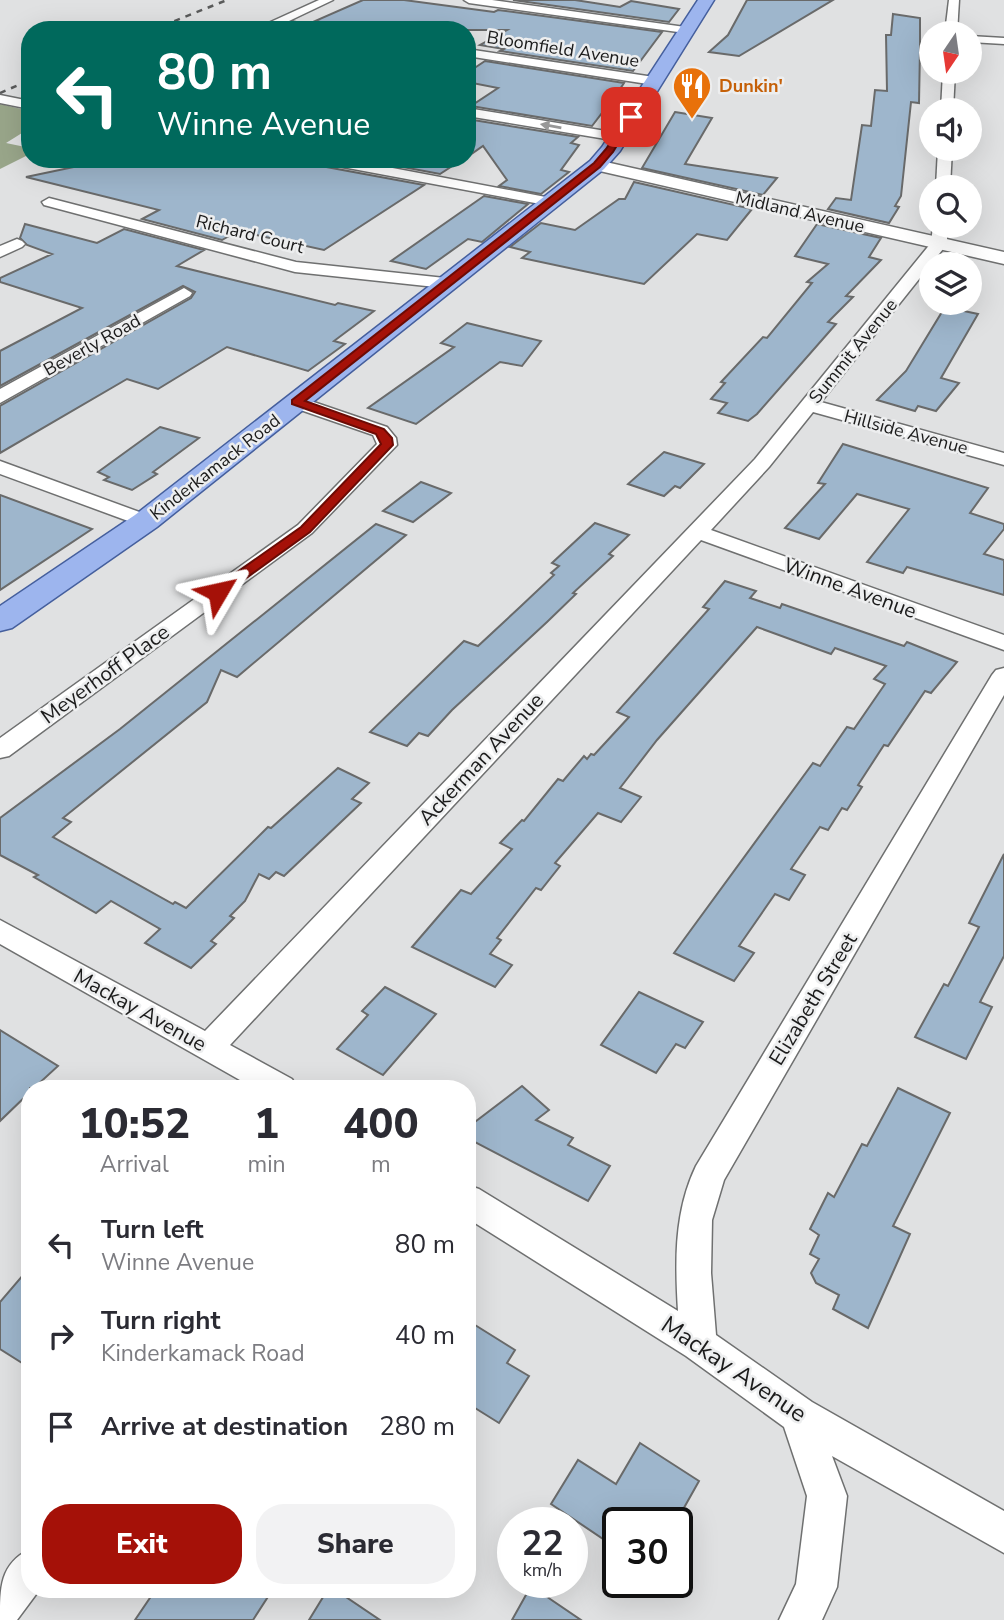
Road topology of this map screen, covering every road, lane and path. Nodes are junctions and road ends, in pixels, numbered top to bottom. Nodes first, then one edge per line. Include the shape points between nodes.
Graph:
1 (328, 0) edge
2 (469, 0) edge
3 (706, 0) edge
4 (954, 0) edge
5 (279, 21) edge
6 (952, 21) edge
7 (685, 30) junction
8 (982, 40) edge
9 (1004, 41) edge
10 (476, 53) edge
11 (654, 81) junction
12 (0, 99) edge
13 (21, 103) edge
14 (476, 113) edge
15 (618, 137) junction
16 (597, 165) junction
17 (369, 168) edge
18 (49, 202) dead end
19 (551, 202) junction
20 (919, 231) edge
21 (938, 238) edge
22 (948, 238) edge
23 (17, 244) dead end
24 (0, 252) edge
25 (1004, 258) edge
26 (445, 283) junction
27 (184, 293) dead end
28 (0, 397) edge
29 (296, 402) junction
30 (809, 405) junction
31 (1004, 459) edge
32 (0, 467) edge
33 (754, 471) joint
34 (146, 521) junction
35 (697, 532) junction
36 (0, 621) edge
37 (1004, 643) edge
38 (1004, 675) edge
39 (0, 750) edge
40 (0, 931) edge
41 (208, 1048) junction
42 (266, 1080) edge
43 (476, 1206) edge
44 (699, 1344) junction
45 (799, 1415) junction
46 (1004, 1532) edge
47 (21, 1581) edge
48 (0, 1608) edge
49 (800, 1620) edge

1 - 5 street
2 - 7 street
3 - 7 main road, Kinderkamack Road
4 - 6 street
7 - 11 main road, Kinderkamack Road
8 - 9 street
10 - 11 street, Bloomfield Avenue
11 - 15 main road, Kinderkamack Road
12 - 13 street
15 -> 14 street
15 - 16 main road, Kinderkamack Road
16 - 19 main road, Kinderkamack Road
16 - 20 street, Midland Avenue
17 - 19 street
18 - 26 street, Richard Court via 295,267
19 - 26 main road, Kinderkamack Road
21 - 30 street, Summit Avenue
22 - 25 street, Midland Avenue
23 - 24 street
26 - 29 main road, Kinderkamack Road
27 - 28 street, Beverly Road
29 - 34 main road, Kinderkamack Road
29 - 39 street, Meyerhoff Place via 380,431 387,443 383,452 305,529
30 - 31 street, Hillside Avenue
30 - 33 street, Summit Avenue
32 - 34 street
33 - 35 street, Ackerman Avenue
34 - 36 main road, Kinderkamack Road
35 - 37 street, Winne Avenue
35 - 41 street, Ackerman Avenue
38 - 44 street, Elizabeth Street via 708,1176 695,1220 693,1273
40 - 41 street, Mackay Avenue
41 - 42 street, Mackay Avenue
43 - 44 street, Mackay Avenue
44 - 45 street, Mackay Avenue
45 - 46 street, Mackay Avenue
45 - 49 street via 827,1496 816,1587
47 - 48 street

